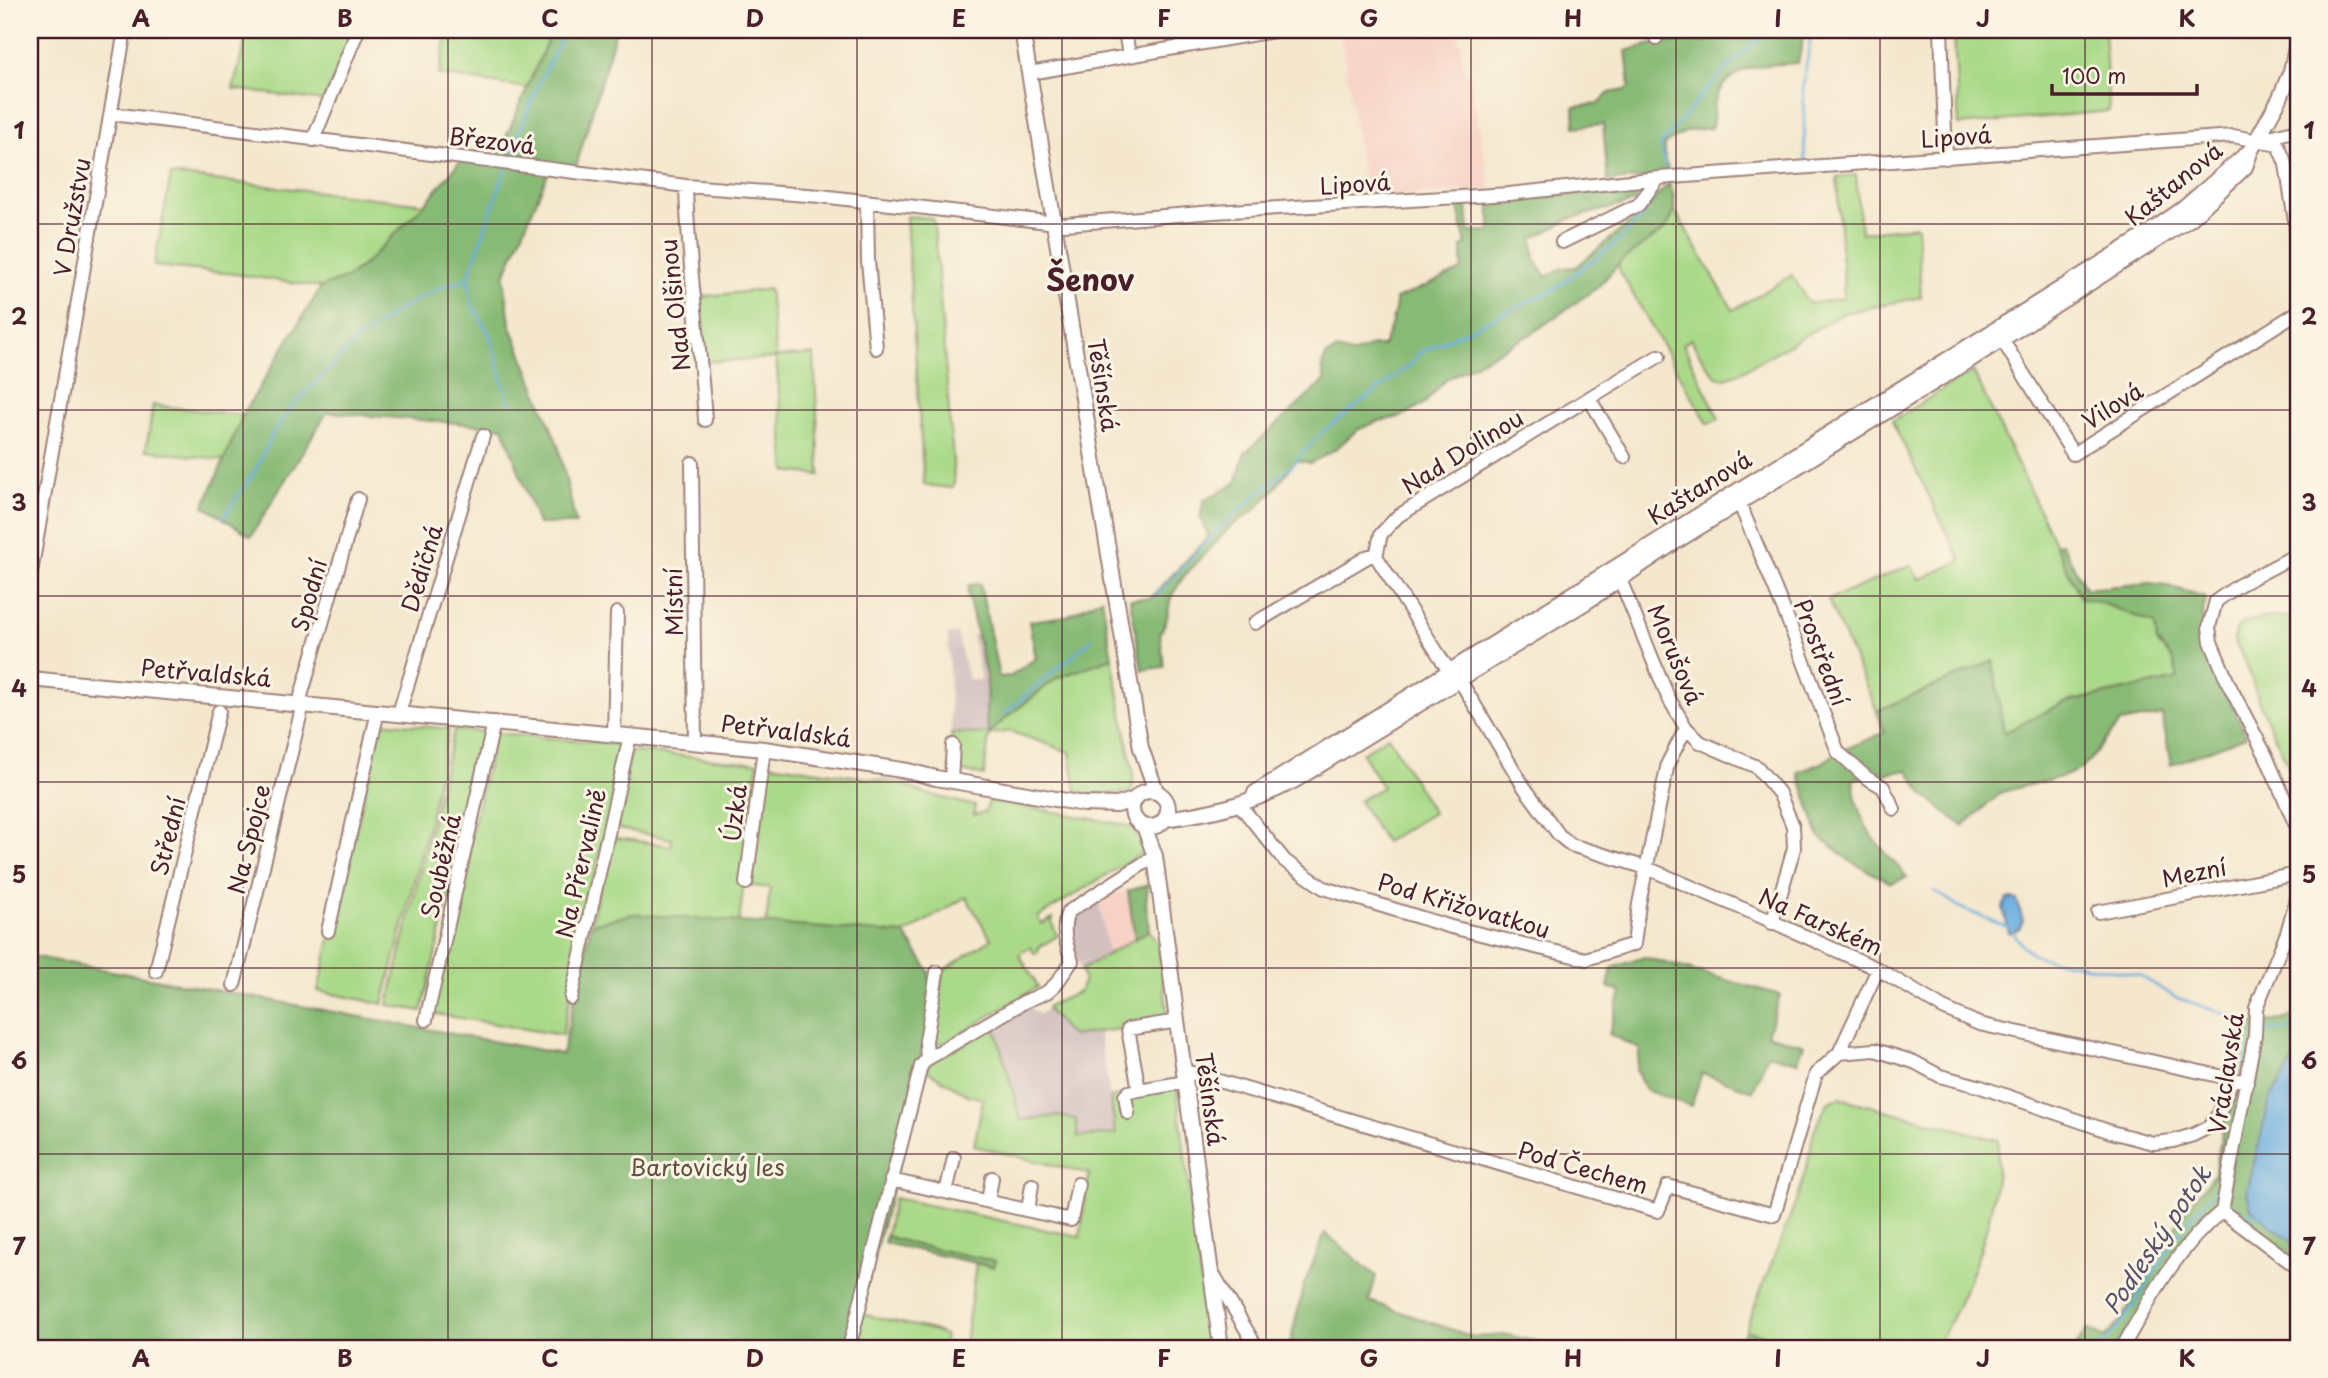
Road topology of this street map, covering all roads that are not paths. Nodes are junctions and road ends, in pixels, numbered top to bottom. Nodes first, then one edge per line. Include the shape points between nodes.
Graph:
1 (125, 30) edge
2 (358, 30) edge
3 (1023, 30) edge
4 (1125, 30) edge
5 (1280, 30) edge
6 (1941, 30) edge
7 (2298, 39) edge
8 (1129, 56) junction
9 (1030, 73) junction
10 (112, 114) junction
11 (2298, 130) edge
12 (313, 140) junction
13 (2253, 145) junction
14 (1946, 158) junction
15 (1659, 178) junction
16 (686, 186) junction
17 (867, 202) junction
18 (1054, 223) junction
19 (2298, 240) edge
20 (1562, 243) dead end
21 (2298, 312) edge
22 (1999, 334) junction
23 (876, 348) dead end
24 (1660, 356) dead end
25 (1589, 398) junction
26 (705, 420) dead end
27 (483, 436) dead end
28 (1625, 457) dead end
29 (692, 463) dead end
30 (1737, 497) junction
31 (358, 499) dead end
32 (2298, 554) edge
33 (1376, 556) junction
34 (1617, 572) junction
35 (30, 578) edge
36 (617, 613) dead end
37 (1255, 623) dead end
38 (1454, 675) junction
39 (30, 679) edge
40 (301, 703) junction
41 (219, 710) dead end
42 (378, 711) junction
43 (400, 713) junction
44 (494, 722) junction
45 (1686, 729) junction
46 (614, 734) junction
47 (630, 736) junction
48 (695, 742) junction
49 (953, 746) dead end
50 (764, 748) junction
51 (1141, 748) junction
52 (951, 780) junction
53 (1137, 796) junction
54 (1161, 796) junction
55 (1084, 804) junction
56 (1239, 804) junction
57 (1894, 808) dead end
58 (1199, 814) junction
59 (1150, 822) junction
60 (2298, 830) edge
61 (1155, 856) junction
62 (1647, 867) junction
63 (2298, 874) edge
64 (747, 883) dead end
65 (2298, 894) edge
66 (2098, 912) dead end
67 (1772, 923) junction
68 (328, 931) dead end
69 (1878, 969) junction
70 (156, 971) dead end
71 (937, 972) dead end
72 (234, 985) dead end
73 (571, 998) dead end
74 (426, 1020) dead end
75 (1178, 1021) junction
76 (1839, 1053) junction
77 (927, 1059) junction
78 (1186, 1077) junction
79 (2240, 1080) junction
80 (1139, 1090) junction
81 (1128, 1112) dead end
82 (954, 1158) dead end
83 (992, 1178) dead end
84 (891, 1180) junction
85 (1078, 1184) dead end
86 (1032, 1185) dead end
87 (946, 1192) junction
88 (988, 1201) junction
89 (1028, 1210) junction
90 (2222, 1211) junction
91 (1210, 1268) junction
92 (2298, 1269) edge
93 (849, 1348) edge
94 (1221, 1348) edge
95 (1257, 1348) edge
96 (2122, 1348) edge

1 - 10 street, V Družstvu
2 - 12 street
3 - 9 main road, Těšínská
4 - 8 street
5 - 8 street
6 - 14 street
7 - 13 main road, Kaštanová via 2280,99
8 - 9 street
9 - 18 main road, Těšínská
10 - 12 street, Březová
10 - 35 street, V Družstvu
11 - 13 street
12 - 16 street, Březová
13 - 14 street, Lipová via 2233,136
13 - 19 street via 2278,145 2283,155
13 - 22 main road, Kaštanová via 2183,209
14 - 15 street, Lipová
15 - 18 street, Lipová via 1521,193
15 - 20 street via 1638,205
16 - 17 street, Březová
16 - 26 street, Nad Olšinou
17 - 18 street, Březová
17 - 23 street
18 - 51 main road, Těšínská
21 - 22 street, Vilová via 2073,454
22 - 30 main road, Kaštanová
24 - 25 street, Nad Dolinou
25 - 28 street
25 - 33 street, Nad Dolinou via 1398,516 1381,534
27 - 43 street, Dědičná
29 - 48 street, Místní
30 - 34 main road, Kaštanová
30 - 57 street, Prostřední via 1838,752 1883,787
31 - 40 street, Spodní
32 - 60 street via 2216,601 2208,627 2229,685
33 - 37 street
33 - 38 street, Na Farském
34 - 38 main road, Kaštanová via 1586,602
34 - 45 street, Morušová
36 - 46 street
38 - 56 main road, Kaštanová via 1295,780
38 - 62 street, Na Farském via 1559,835 1571,845
39 - 40 main road, Petřvaldská
40 - 42 main road, Petřvaldská
40 - 72 street, Na Spojce
41 - 70 street, Střední
42 - 43 main road, Petřvaldská
42 - 68 street
43 - 44 main road, Petřvaldská
44 - 46 main road, Petřvaldská
44 - 74 street, Souběžná
45 - 62 street, Morušová via 1668,763
45 - 67 street via 1700,742 1757,767 1779,793 1793,826 1794,848
46 - 47 main road, Petřvaldská
47 - 48 main road, Petřvaldská
47 - 73 street, Na Přervalině
48 - 50 main road, Petřvaldská
49 - 52 street
50 - 52 main road, Petřvaldská
50 - 64 street, Úzká
51 - 53 main road, Těšínská
51 - 54 main road, Těšínská
52 - 55 main road, Petřvaldská
53 - 54 main road via 1148,790
53 - 55 main road, Petřvaldská via 1117,805
53 - 59 main road via 1131,810
54 - 58 main road
54 - 59 main road via 1168,810
55 - 59 main road, Petřvaldská
56 - 58 main road, Kaštanová
56 - 62 street, Pod Křižovatkou via 1285,861 1324,888 1451,927 1586,959 1634,944
58 - 59 main road, Kaštanová
59 - 61 main road, Těšínská
61 - 75 main road, Těšínská
61 - 77 street via 1068,912 1064,938 1072,961 1056,984
62 - 67 street, Na Farském
63 - 66 street, Mezní
65 - 79 street, Vráclavská via 2256,1008 2256,1032
67 - 69 street, Na Farském
69 - 76 street, Pod Čechem
69 - 79 street, Na Farském via 1943,1009 1979,1024
71 - 77 street
75 - 78 main road, Těšínská
75 - 80 street via 1128,1029
76 - 78 street, Pod Čechem via 1816,1074 1774,1215 1668,1186 1658,1211
76 - 79 street via 1875,1050 1940,1076 2153,1143 2173,1141 2209,1127
77 - 84 street via 916,1080
78 - 80 street
78 - 91 main road, Těšínská
79 - 90 street, Vráclavská
80 - 81 street via 1125,1096
82 - 87 street
83 - 88 street
84 - 87 street
84 - 93 street
85 - 89 street via 1071,1220
86 - 89 street
87 - 88 street
88 - 89 street
90 - 92 street
90 - 96 street via 2178,1257 2148,1299
91 - 94 main road, Těšínská
91 - 95 street

